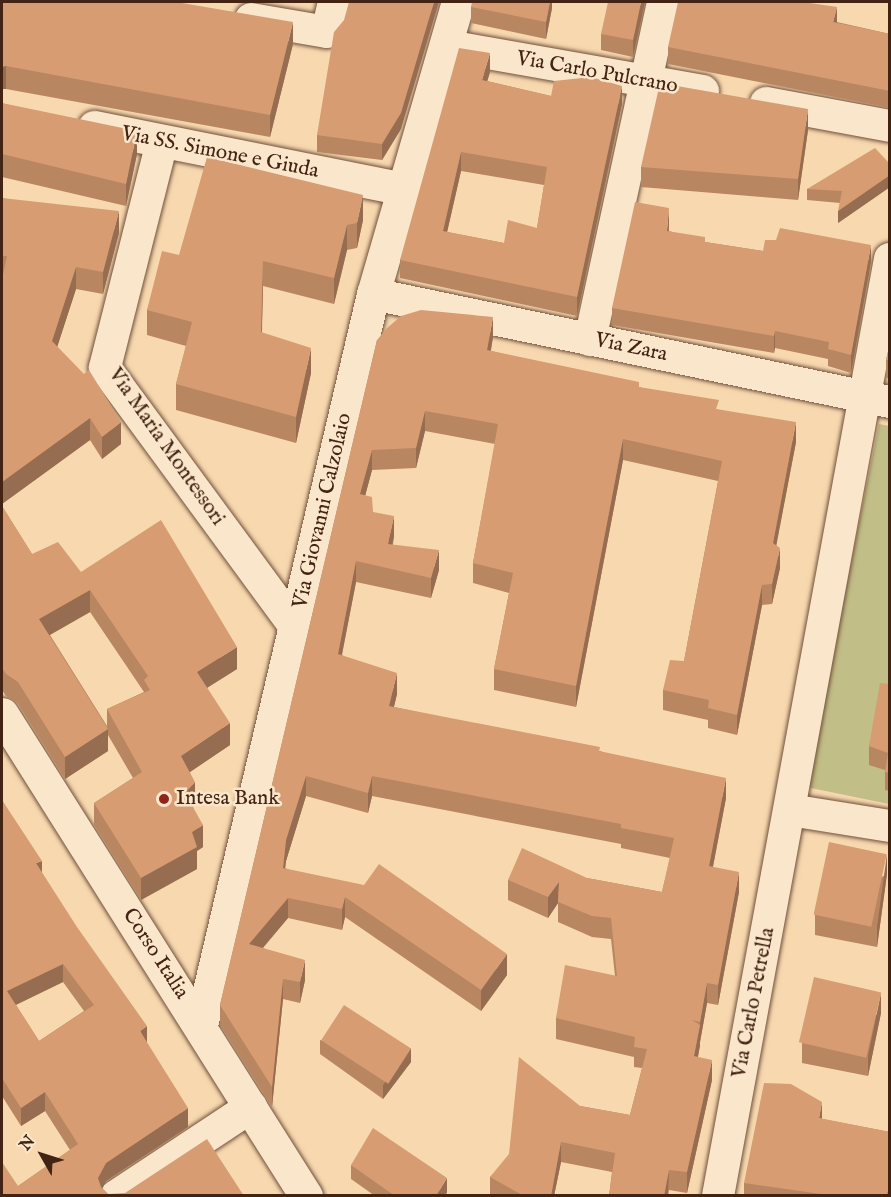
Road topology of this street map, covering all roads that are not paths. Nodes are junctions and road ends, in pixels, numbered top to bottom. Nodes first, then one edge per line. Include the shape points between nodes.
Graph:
1 (334, 2) edge
2 (458, 2) edge
3 (663, 2) edge
4 (223, 14) edge
5 (447, 46) junction
6 (646, 81) junction
7 (59, 120) edge
8 (890, 126) edge
9 (162, 142) junction
10 (404, 189) junction
11 (890, 259) edge
12 (373, 294) junction
13 (590, 340) junction
14 (876, 400) edge
15 (296, 628) junction
16 (2, 714) edge
17 (790, 810) junction
18 (890, 826) edge
19 (201, 1025) junction
20 (251, 1107) junction
21 (116, 1196) edge
22 (306, 1196) edge
23 (718, 1196) edge

1 - 4 street via 327,32
2 - 5 main road, Via Giovanni Calzolaio
3 - 6 street
5 - 6 street, Via Carlo Pulcrano
5 - 10 main road, Via Giovanni Calzolaio
6 - 8 street, Via Carlo Pulcrano
6 - 13 street
7 - 9 main road, Via SS. Simone e Giuda
9 - 10 main road, Via SS. Simone e Giuda
9 - 15 street, Via Maria Montessori via 105,368
10 - 12 main road, Via Giovanni Calzolaio
11 - 14 street
12 - 13 street, Via Zara
12 - 15 main road, Via Giovanni Calzolaio
13 - 14 street, Via Zara
14 - 17 street, Via Carlo Petrella
15 - 19 main road, Via Giovanni Calzolaio
16 - 19 main road, Corso Italia
17 - 18 street
17 - 23 street, Via Carlo Petrella
19 - 20 main road, Corso Italia
20 - 21 street
20 - 22 main road, Corso Italia

